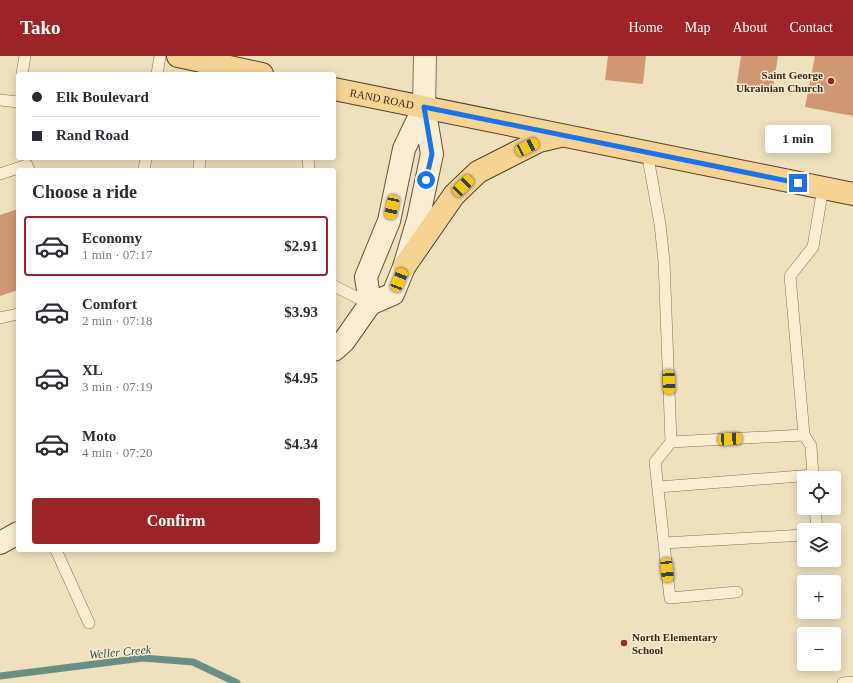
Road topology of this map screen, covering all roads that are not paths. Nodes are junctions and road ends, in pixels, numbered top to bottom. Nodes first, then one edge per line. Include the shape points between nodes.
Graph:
1 (25, 56) edge
2 (160, 56) edge
3 (178, 56) edge
4 (425, 56) edge
5 (206, 64) edge
6 (22, 72) edge
7 (157, 72) edge
8 (251, 72) edge
9 (336, 89) edge
10 (0, 100) edge
11 (16, 101) edge
12 (424, 107) junction
13 (564, 135) junction
14 (646, 152) junction
15 (27, 164) edge
16 (16, 168) edge
17 (16, 168) edge
18 (0, 174) edge
19 (823, 188) junction
20 (853, 194) edge
21 (404, 267) junction
22 (336, 287) edge
23 (370, 304) junction
24 (16, 314) edge
25 (0, 318) edge
26 (336, 348) edge
27 (804, 435) junction
28 (671, 442) junction
29 (813, 471) edge
30 (797, 477) edge
31 (658, 487) junction
32 (16, 535) edge
33 (797, 535) edge
34 (0, 543) edge
35 (664, 543) junction
36 (57, 552) edge
37 (738, 592) dead end
38 (89, 623) dead end
39 (853, 682) edge
40 (843, 683) edge

1 - 6 lane
2 - 7 lane
3 - 5 main road
4 - 12 main road
5 - 8 main road
9 - 12 main road, RAND ROAD
10 - 11 lane
12 - 13 main road, RAND ROAD
12 - 21 main road via 432,154 418,220
12 - 23 main road via 404,149 389,221 366,277
13 - 14 main road, RAND ROAD
13 - 21 main road via 539,141 478,172 454,195
14 - 19 main road, RAND ROAD
14 - 28 lane via 660,224 664,261
15 - 16 lane
17 - 18 lane
19 - 20 main road, RAND ROAD
19 - 27 lane via 813,247 790,276
21 - 23 main road via 393,294
22 - 23 lane
23 - 26 main road
24 - 25 lane
27 - 28 lane
27 - 29 lane via 811,446
28 - 31 lane via 655,462
30 - 31 lane
31 - 35 lane
32 - 34 main road
33 - 35 lane
35 - 37 lane via 670,598
36 - 38 lane
39 - 40 lane

